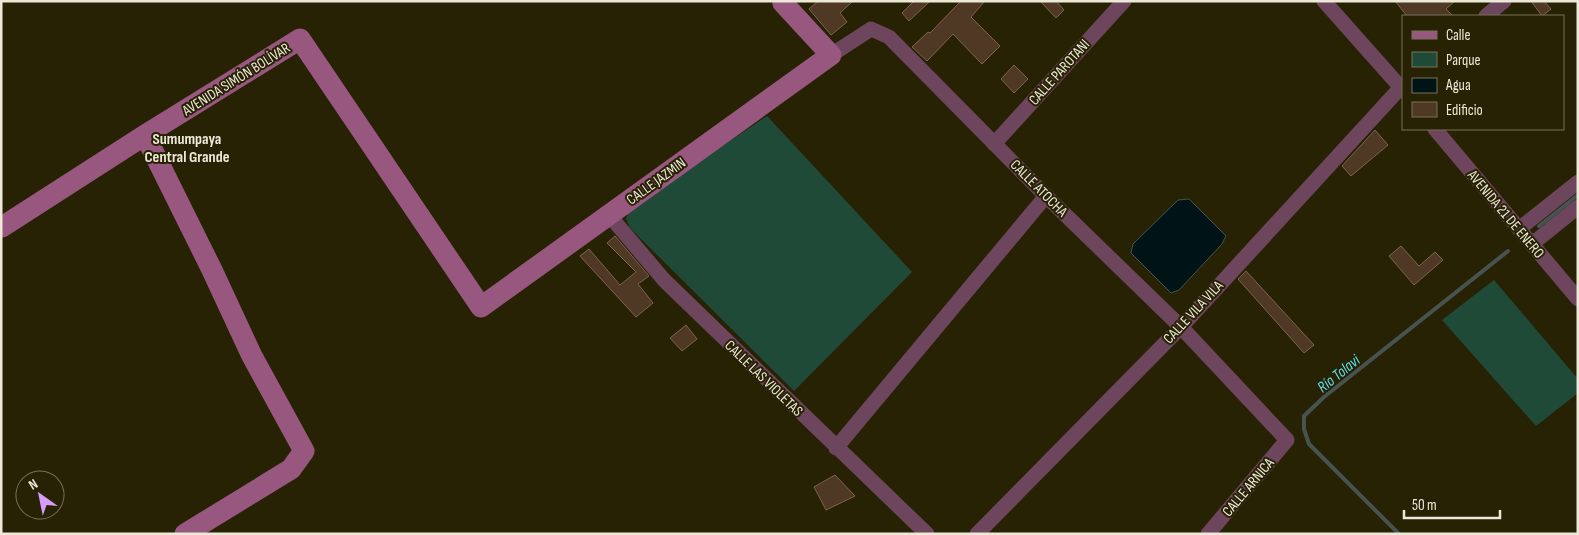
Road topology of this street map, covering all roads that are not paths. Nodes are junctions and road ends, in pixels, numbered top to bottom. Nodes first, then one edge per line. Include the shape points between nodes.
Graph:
1 (1124, 1) edge
2 (1324, 1) edge
3 (1504, 1) edge
4 (783, 2) edge
5 (1487, 15) edge
6 (831, 55) junction
7 (1402, 87) edge
8 (1436, 130) edge
9 (145, 135) junction
10 (994, 144) junction
11 (1578, 182) edge
12 (1046, 196) junction
13 (1578, 207) edge
14 (609, 215) junction
15 (1, 226) edge
16 (1519, 229) junction
17 (1532, 244) junction
18 (1578, 299) edge
19 (481, 307) joint
20 (1181, 326) junction
21 (1287, 440) joint
22 (836, 448) junction
23 (185, 534) edge
24 (927, 534) edge
25 (977, 534) edge
26 (1208, 534) edge

1 - 10 street, CALLE PAROTANI
2 - 7 street
3 - 5 street
4 - 6 street
6 - 10 street, CALLE ATOCHA via 871,29 888,37
6 - 14 street, CALLE JAZMIN
7 - 20 street, CALLE VILA VILA
8 - 16 street, AVENIDA 21 DE ENERO
9 - 15 street, AVENIDA SIMÓN BOLÍVAR
9 - 19 street, AVENIDA SIMÓN BOLÍVAR via 300,39
9 - 23 street via 252,356 304,451 291,469
10 - 12 street, CALLE ATOCHA
11 - 16 street
12 - 20 street, CALLE ATOCHA
12 - 22 street
13 - 17 street
14 - 19 street, CALLE JAZMIN
14 - 22 street, CALLE LAS VIOLETAS via 664,280
16 - 17 street, AVENIDA 21 DE ENERO
17 - 18 street, AVENIDA 21 DE ENERO
20 - 21 street, CALLE ATOCHA
20 - 25 street, CALLE VILA VILA
21 - 26 street, CALLE ARNICA
22 - 24 street, CALLE LAS VIOLETAS

